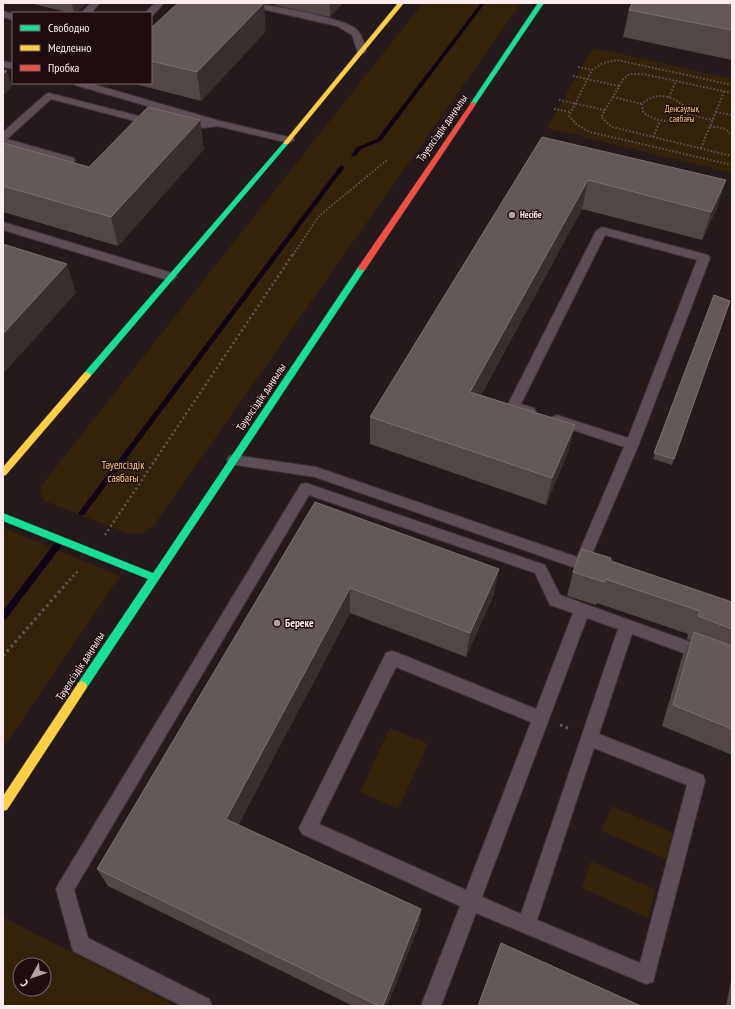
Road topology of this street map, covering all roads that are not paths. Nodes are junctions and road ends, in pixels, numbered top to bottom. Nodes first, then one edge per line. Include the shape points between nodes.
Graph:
1 (96, 3) edge
2 (160, 3) edge
3 (248, 3) edge
4 (400, 3) edge
5 (541, 3) edge
6 (87, 12) edge
7 (151, 12) edge
8 (361, 51) junction
9 (81, 84) edge
10 (217, 123) junction
11 (3, 137) edge
12 (289, 140) junction
13 (3, 141) edge
14 (70, 160) edge
15 (3, 226) edge
16 (171, 277) junction
17 (632, 444) junction
18 (234, 460) junction
19 (316, 472) junction
20 (3, 474) edge
21 (306, 488) junction
22 (3, 517) edge
23 (153, 577) junction
24 (582, 610) junction
25 (627, 626) junction
26 (732, 664) edge
27 (541, 718) junction
28 (590, 738) junction
29 (3, 806) edge
30 (472, 902) junction
31 (527, 924) junction
32 (202, 1006) edge
33 (431, 1006) edge

1 - 6 lane
2 - 7 lane
3 - 8 lane via 352,29 358,37
4 - 8 street
5 - 18 street, Тәуелсіздік даңғылы
8 - 12 street
9 - 10 lane
10 - 11 lane via 203,125 145,122 49,96
10 - 12 lane
12 - 16 street
13 - 14 lane
15 - 16 lane
16 - 20 street
17 - 17 lane via 704,258 602,231 513,406
17 - 19 lane via 581,564
18 - 19 lane
18 - 23 street, Тәуелсіздік даңғылы
19 - 21 lane
21 - 24 lane via 540,569 555,600
21 - 32 lane via 64,889 80,944
22 - 23 street
23 - 29 street, Тәуелсіздік даңғылы
24 - 25 lane
24 - 27 lane
25 - 26 lane
25 - 28 lane
27 - 30 lane
27 - 30 lane via 392,658 308,828
28 - 31 lane
28 - 31 lane via 697,781 646,975
30 - 31 lane
30 - 33 lane

